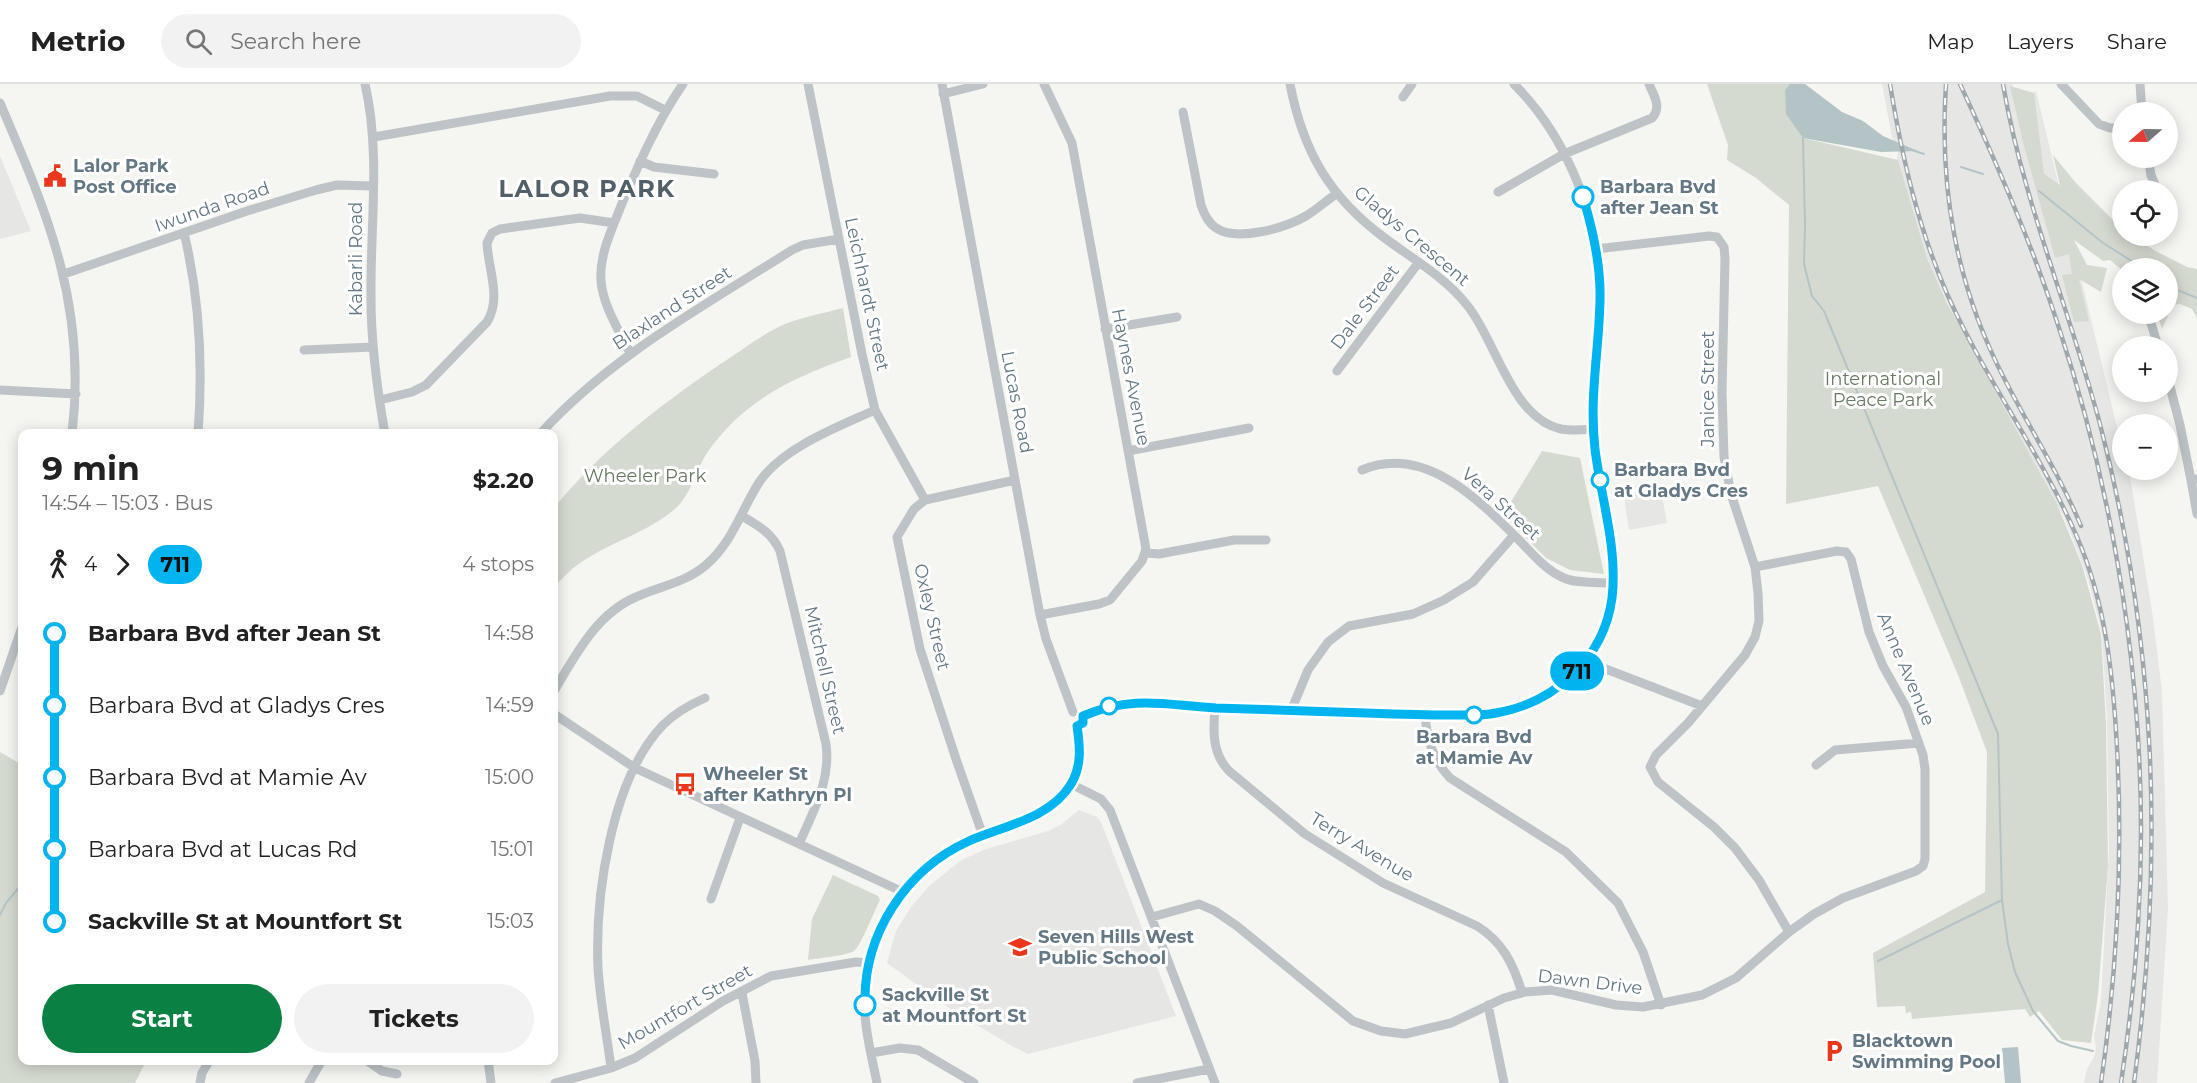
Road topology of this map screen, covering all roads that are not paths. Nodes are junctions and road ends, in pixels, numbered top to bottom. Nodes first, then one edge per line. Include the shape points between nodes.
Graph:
1 (365, 84) edge
2 (683, 84) edge
3 (808, 84) edge
4 (983, 84) edge
5 (1044, 84) edge
6 (1290, 84) edge
7 (1413, 84) edge
8 (1515, 84) edge
9 (1649, 84) edge
10 (2061, 84) edge
11 (2140, 84) edge
12 (942, 87) edge
13 (1403, 97) dead end
14 (2141, 102) edge
15 (0, 103) edge
16 (665, 110) junction
17 (1182, 112) dead end
18 (2112, 128) edge
19 (374, 137) junction
20 (1564, 154) junction
21 (640, 161) junction
22 (714, 174) dead end
23 (373, 186) junction
24 (1498, 192) dead end
25 (1336, 194) junction
26 (614, 224) junction
27 (184, 233) junction
28 (839, 239) junction
29 (1596, 249) junction
30 (1419, 262) junction
31 (64, 274) junction
32 (1177, 317) dead end
33 (1105, 329) junction
34 (373, 347) junction
35 (304, 350) dead end
36 (630, 352) junction
37 (1337, 371) dead end
38 (0, 390) edge
39 (76, 394) junction
40 (380, 400) junction
41 (2174, 402) edge
42 (875, 410) junction
43 (1249, 428) dead end
44 (72, 429) edge
45 (198, 429) edge
46 (384, 429) edge
47 (545, 429) edge
48 (1593, 429) junction
49 (1128, 451) junction
50 (1362, 470) dead end
51 (2194, 479) edge
52 (1015, 480) junction
53 (925, 500) junction
54 (2197, 514) edge
55 (742, 516) junction
56 (1514, 535) junction
57 (1266, 540) dead end
58 (1146, 554) junction
59 (1755, 567) junction
60 (1613, 583) junction
61 (1040, 615) junction
62 (18, 639) edge
63 (1586, 661) junction
64 (558, 685) edge
65 (0, 691) edge
66 (705, 698) dead end
67 (1702, 706) junction
68 (1215, 708) junction
69 (1291, 711) junction
70 (1073, 712) junction
71 (1425, 715) junction
72 (1083, 716) junction
73 (558, 717) edge
74 (1077, 726) junction
75 (1919, 743) junction
76 (1816, 765) dead end
77 (635, 768) junction
78 (1071, 784) junction
79 (740, 818) junction
80 (983, 836) junction
81 (799, 844) junction
82 (1925, 859) joint
83 (903, 892) junction
84 (711, 899) dead end
85 (1152, 917) junction
86 (1789, 932) junction
87 (869, 963) junction
88 (1522, 992) junction
89 (742, 993) junction
90 (1488, 1005) junction
91 (1661, 1005) junction
92 (871, 1053) junction
93 (207, 1065) edge
94 (319, 1065) edge
95 (373, 1065) edge
96 (489, 1065) edge
97 (611, 1068) junction
98 (1209, 1070) junction
99 (397, 1074) dead end
100 (200, 1083) edge
101 (309, 1083) edge
102 (491, 1083) edge
103 (555, 1083) edge
104 (756, 1083) edge
105 (877, 1083) edge
106 (974, 1083) edge
107 (1137, 1083) edge
108 (1215, 1083) edge
109 (1504, 1083) edge

1 - 19 street, Kabarli Road
2 - 16 street
3 - 28 street, Leichhardt Street
4 - 12 street
5 - 33 street, Haynes Avenue via 1072,143
6 - 25 street, Gladys Crescent via 1304,138
7 - 13 street
8 - 20 street
9 - 20 street via 1658,105 1652,118
10 - 18 street via 2099,124
11 - 14 street
12 - 52 street, Lucas Road
15 - 31 street via 48,221
16 - 19 street via 637,96 610,96
16 - 21 street
17 - 25 street via 1201,205 1204,215 1217,229 1234,234 1280,227
19 - 23 street, Kabarli Road
20 - 24 street
20 - 29 street via 1582,194
21 - 22 street
21 - 26 street
23 - 27 street, Iwunda Road via 337,185 316,190
23 - 34 street, Kabarli Road
25 - 30 street, Gladys Crescent via 1383,237
26 - 36 street via 603,255 601,282 607,305
26 - 40 street via 580,218 494,231 487,243 494,300 487,322 423,387
27 - 31 street, Iwunda Road
27 - 45 street via 200,334
28 - 36 street, Blaxland Street via 792,250
28 - 42 street, Leichhardt Street
29 - 48 street via 1600,297
29 - 59 street, Janice Street via 1709,236 1717,237 1724,247 1724,458 1731,494
30 - 37 street, Dale Street
30 - 48 street, Gladys Crescent via 1467,305 1516,392 1535,416 1559,429
31 - 39 street via 75,344
32 - 33 street
33 - 49 street, Haynes Avenue
34 - 35 street
34 - 40 street, Kabarli Road
36 - 47 street, Blaxland Street
38 - 39 street
39 - 44 street
40 - 46 street, Kabarli Road
41 - 51 street
42 - 53 street, Leichhardt Street
42 - 55 street via 804,444 782,459 759,484
43 - 49 street
48 - 60 street
49 - 58 street, Haynes Avenue
50 - 56 street, Vera Street via 1393,464 1424,468 1445,477 1480,503
51 - 54 street
52 - 53 street
52 - 61 street, Lucas Road
53 - 80 street, Oxley Street via 914,509 897,537 920,649
55 - 64 street via 724,547 699,571 632,598 606,616
55 - 81 street, Mitchell Street via 767,532 780,551 826,744 824,784
56 - 60 street, Vera Street via 1542,564 1563,578
56 - 69 street via 1473,582 1444,600 1413,614 1349,626 1328,642 1308,670
57 - 58 street via 1234,540
58 - 61 street via 1106,602
59 - 67 street, Janice Street via 1759,621 1755,637 1745,655
59 - 75 street, Anne Avenue via 1837,551 1849,555 1872,641 1906,707
60 - 63 street via 1605,626
61 - 70 street, Lucas Road
62 - 65 street
63 - 67 street
63 - 71 street via 1556,689 1516,709 1490,714
66 - 77 street via 683,708 662,726
67 - 86 street, Janice Street via 1656,755 1650,767 1658,782 1735,848
68 - 69 street
68 - 72 street via 1133,703
68 - 88 street, Terry Avenue via 1214,746 1229,771 1305,834 1383,883 1489,934 1508,955
69 - 71 street
70 - 72 street
70 - 74 street via 1070,721
71 - 91 street via 1430,747 1450,778 1566,852 1618,903 1643,952
72 - 74 street via 1083,723
73 - 77 street
74 - 78 street via 1079,760
75 - 76 street via 1835,750
75 - 82 street, Anne Avenue via 1925,769
77 - 79 street
77 - 97 street via 612,834 600,891 598,968
78 - 80 street via 1061,797 1036,815
78 - 85 street via 1101,799 1110,810
79 - 81 street
79 - 84 street
80 - 83 street via 943,856
81 - 83 street
82 - 86 street, Dawn Drive via 1916,871 1843,898
83 - 87 street via 882,927
85 - 90 street, Dawn Drive via 1199,904 1215,910 1353,1021 1381,1031 1405,1034 1436,1027
85 - 98 street
86 - 91 street, Dawn Drive via 1721,987
87 - 89 street, Mountfort Street via 771,976
87 - 92 street via 865,1005
88 - 90 street, Dawn Drive
88 - 91 street, Dawn Drive via 1552,990 1624,1006
89 - 97 street, Mountfort Street via 723,1001 635,1058
89 - 104 street
90 - 109 street
92 - 105 street
92 - 106 street via 900,1048 918,1050
93 - 100 street
94 - 101 street
95 - 99 street
96 - 102 street
97 - 103 street, Mountfort Street
98 - 107 street
98 - 108 street

